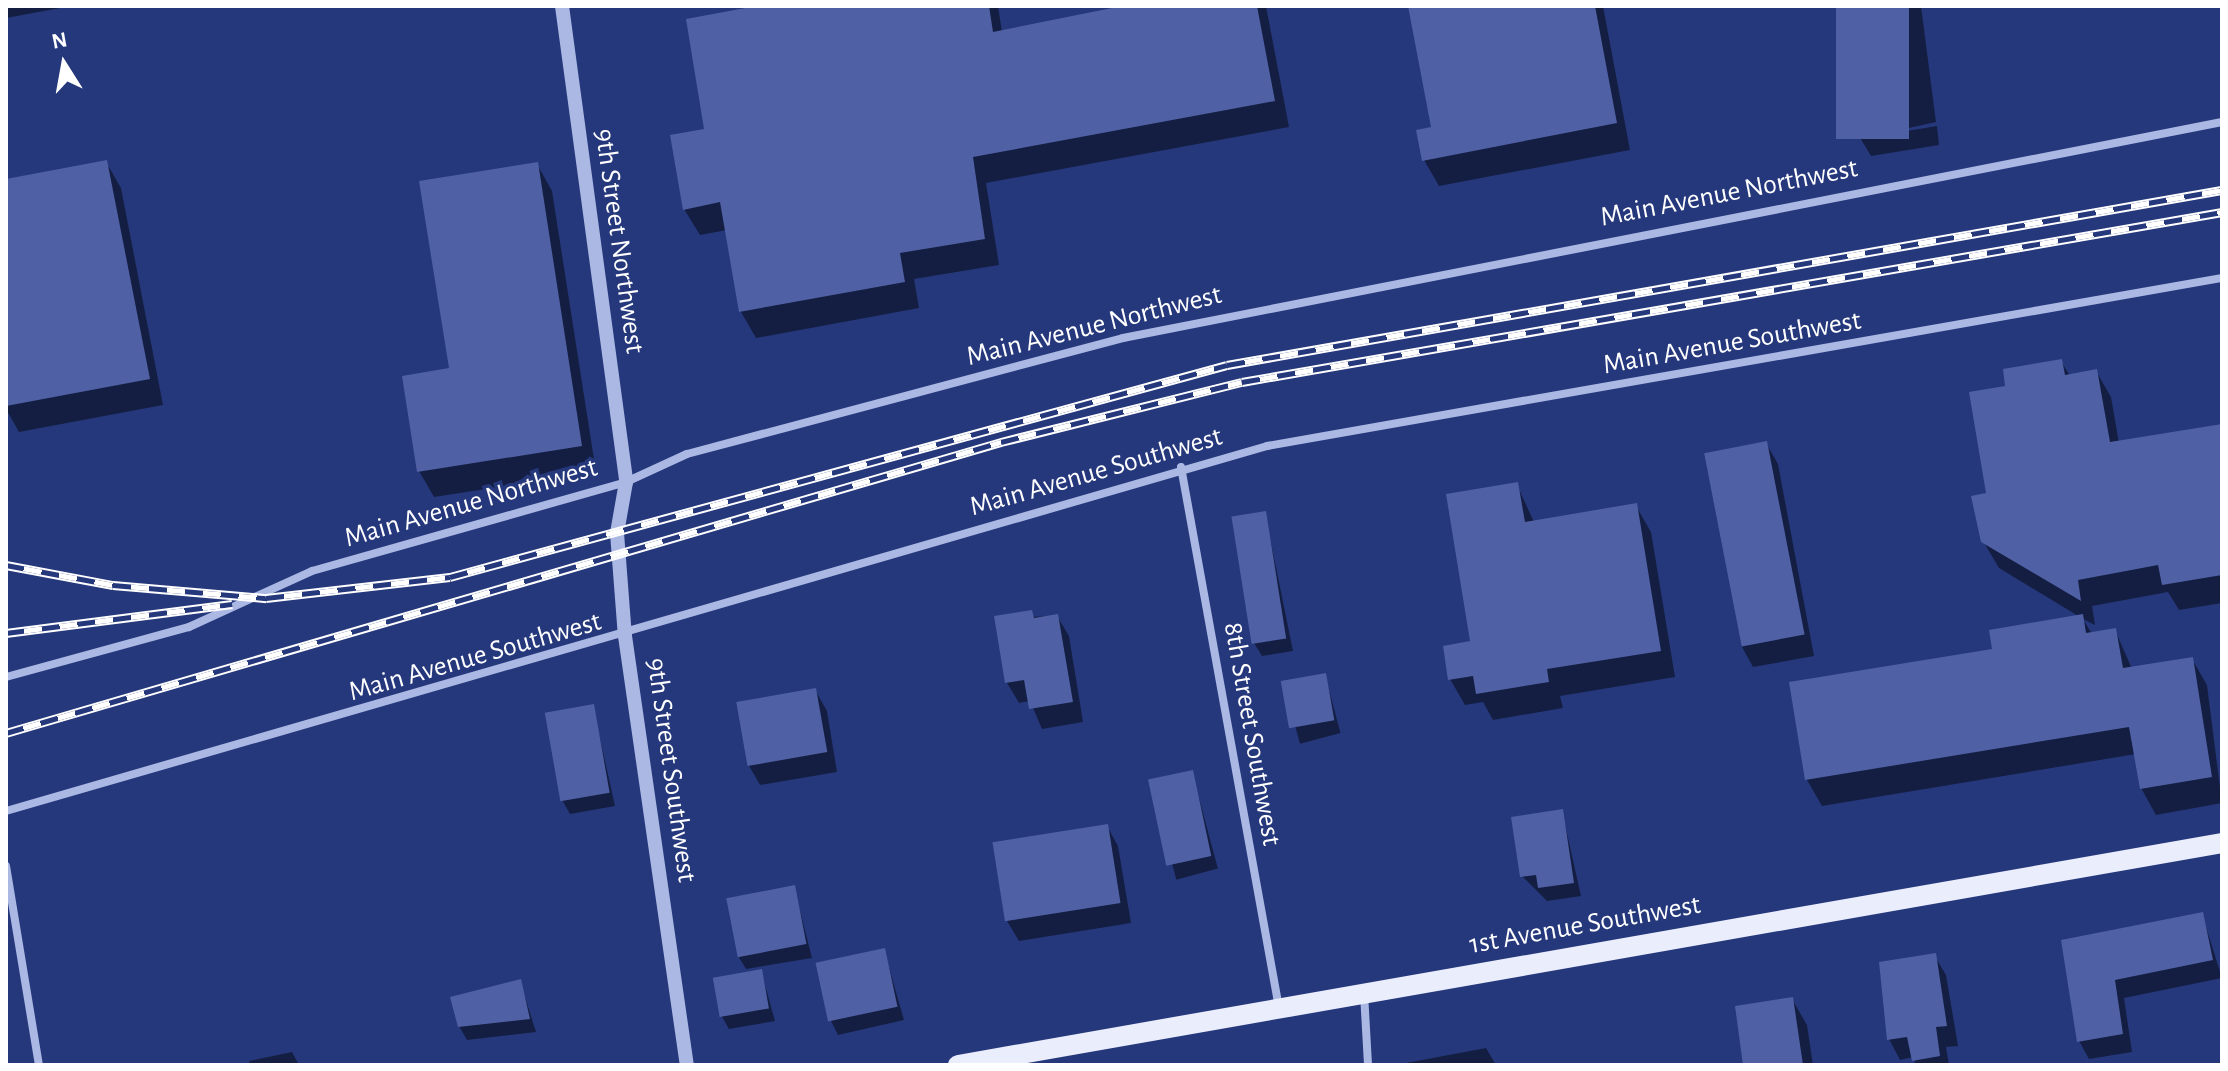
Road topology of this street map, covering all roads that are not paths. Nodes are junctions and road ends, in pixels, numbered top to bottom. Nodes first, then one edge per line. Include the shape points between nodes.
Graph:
1 (562, 6) edge
2 (2222, 122) edge
3 (2222, 278) edge
4 (1181, 467) junction
5 (626, 482) junction
6 (625, 636) junction
7 (6, 677) edge
8 (6, 811) edge
9 (2222, 843) edge
10 (6, 866) edge
11 (1364, 993) junction
12 (1279, 1008) junction
13 (39, 1065) edge
14 (687, 1065) edge
15 (958, 1065) edge
16 (1368, 1065) edge

1 - 5 street, 9th Street Northwest
2 - 5 street, Main Avenue Northwest via 1123,338 687,454
3 - 4 street, Main Avenue Southwest
4 - 6 street, Main Avenue Southwest
4 - 12 street, 8th Street Southwest
5 - 6 street, 9th Street Southwest via 617,533
5 - 7 street, Main Avenue Northwest via 312,571 189,627
6 - 8 street, Main Avenue Southwest
6 - 14 street, 9th Street Southwest
9 - 11 main road, 1st Avenue Southwest
10 - 13 street
11 - 12 main road, 1st Avenue Southwest
11 - 16 street
12 - 15 main road, 1st Avenue Southwest

